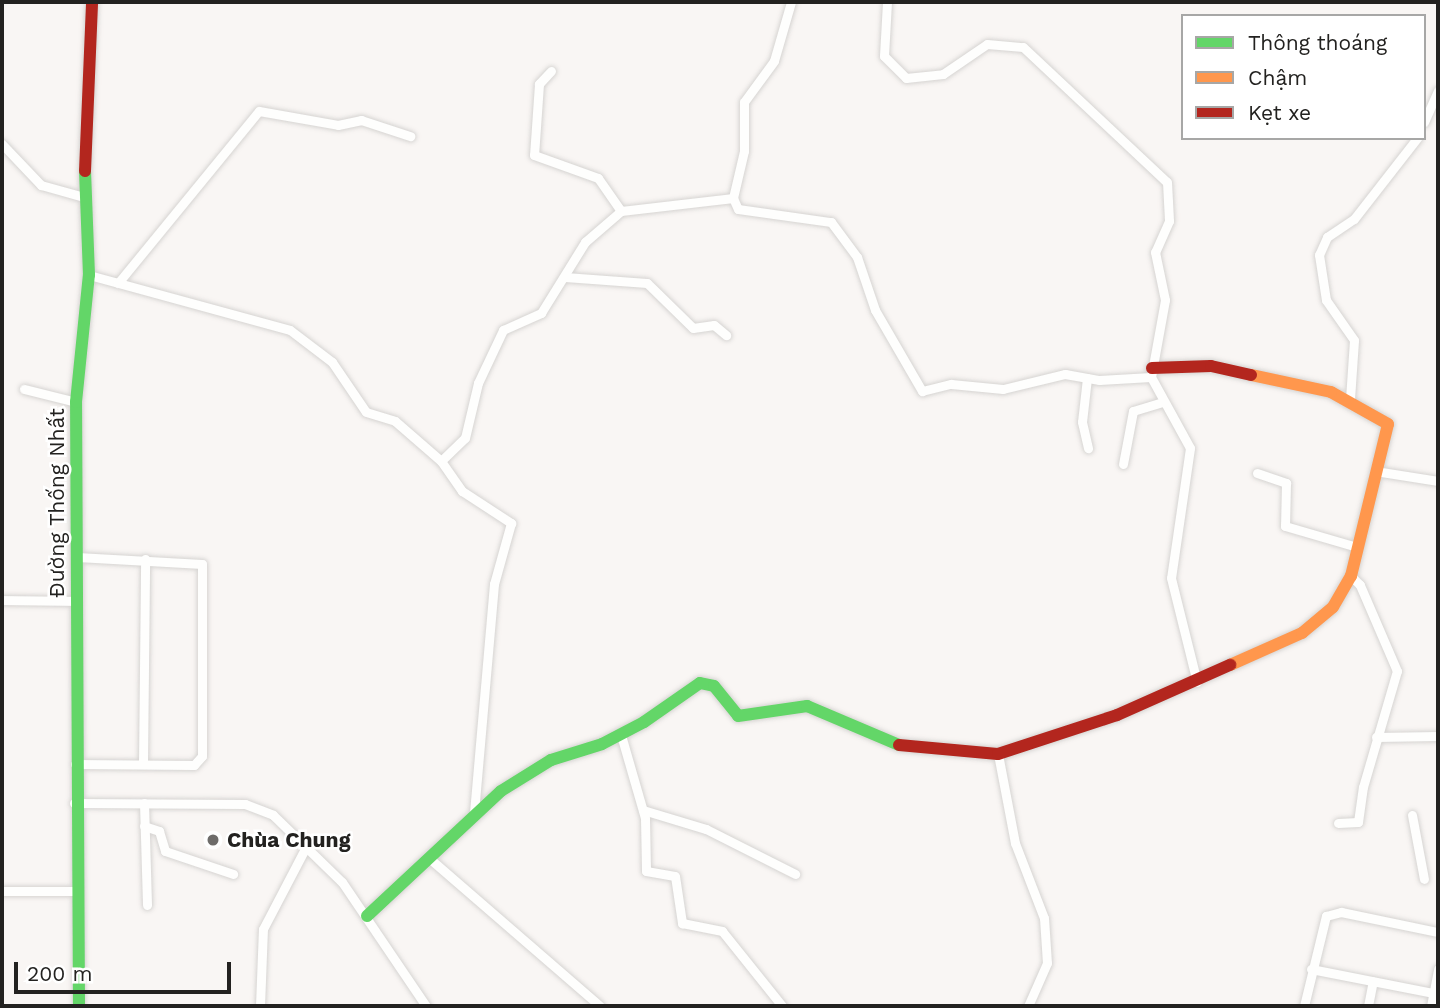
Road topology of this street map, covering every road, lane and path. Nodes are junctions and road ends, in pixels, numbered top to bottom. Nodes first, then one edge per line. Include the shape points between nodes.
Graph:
1 (92, 2) edge
2 (791, 2) edge
3 (887, 2) edge
4 (551, 71) dead end
5 (1438, 91) edge
6 (1426, 118) edge
7 (410, 136) dead end
8 (1415, 140) edge
9 (2, 144) edge
10 (84, 197) junction
11 (733, 198) junction
12 (621, 211) junction
13 (89, 275) junction
14 (565, 277) junction
15 (118, 283) junction
16 (726, 335) dead end
17 (1151, 373) junction
18 (1087, 378) junction
19 (24, 389) dead end
20 (1350, 399) junction
21 (76, 402) junction
22 (1163, 402) junction
23 (1088, 447) dead end
24 (441, 461) junction
25 (1124, 464) dead end
26 (1375, 471) junction
27 (1256, 473) dead end
28 (1438, 481) edge
29 (1357, 547) junction
30 (76, 557) junction
31 (145, 559) junction
32 (1350, 576) junction
33 (2, 600) edge
34 (77, 601) junction
35 (1197, 682) junction
36 (621, 735) junction
37 (1438, 736) edge
38 (1376, 737) junction
39 (998, 754) junction
40 (143, 764) junction
41 (74, 770) junction
42 (74, 798) junction
43 (144, 803) junction
44 (643, 810) junction
45 (474, 814) junction
46 (1412, 815) dead end
47 (1338, 822) dead end
48 (144, 826) junction
49 (307, 845) junction
50 (429, 858) junction
51 (233, 874) dead end
52 (795, 874) dead end
53 (1424, 879) dead end
54 (2, 891) edge
55 (77, 891) junction
56 (147, 905) dead end
57 (375, 909) junction
58 (1438, 932) edge
59 (1311, 969) junction
60 (1438, 969) edge
61 (1373, 981) junction
62 (1436, 993) edge
63 (79, 1006) edge
64 (260, 1006) edge
65 (426, 1006) edge
66 (600, 1006) edge
67 (782, 1006) edge
68 (1028, 1006) edge
69 (1304, 1006) edge
70 (1368, 1006) edge
71 (1431, 1006) edge

1 - 10 street, Đường Thống Nhất
2 - 11 street via 774,61 744,102 744,151
3 - 17 street via 884,56 906,78 943,74 987,44 1023,47 1167,182 1169,221 1154,252 1165,300
4 - 12 street via 539,84 534,155 598,178
5 - 6 street
7 - 15 street via 361,120 338,125 259,111
8 - 20 street via 1354,219 1327,237 1319,255 1326,300 1354,340
9 - 10 street via 41,185
10 - 13 street, Đường Thống Nhất
11 - 12 street
11 - 18 street via 742,211 831,222 857,257 876,310 922,391 951,384 1003,389 1065,374
12 - 14 street via 580,247
13 - 15 street
13 - 21 street, Đường Thống Nhất
14 - 16 street via 648,283 693,328 714,325
14 - 24 street via 541,313 503,330 478,383 465,438
15 - 24 street via 290,330 332,362 366,412 395,421
17 - 18 street
17 - 20 street via 1219,367
17 - 22 street
18 - 23 street via 1082,422
19 - 21 street
20 - 26 street via 1388,424
21 - 30 street, Đường Thống Nhất
22 - 25 street via 1133,411
22 - 35 street via 1190,448 1171,578
24 - 45 street via 462,491 508,518 512,528 494,584
26 - 28 street
26 - 29 street
27 - 29 street via 1286,483 1284,526
29 - 32 street
30 - 31 street
30 - 34 street, Đường Thống Nhất
31 - 40 street
31 - 40 street via 202,564 202,756 194,765
32 - 35 street via 1333,607 1302,633
32 - 38 street via 1360,585 1396,671
33 - 34 street
34 - 41 street, Đường Thống Nhất
35 - 39 street via 1034,746
36 - 39 street via 707,683 738,716 807,706 886,743 955,754
36 - 44 street
36 - 45 street via 551,760
37 - 38 street
38 - 47 street via 1358,822
39 - 68 street via 1015,843 1044,918 1047,963
40 - 41 street
41 - 42 street, Đường Thống Nhất
42 - 43 street
42 - 55 street, Đường Thống Nhất
43 - 48 street
43 - 49 street via 245,804 273,815
44 - 52 street via 706,829
44 - 67 street via 646,871 675,876 682,923 722,931
45 - 50 street
46 - 53 street
48 - 51 street via 159,831 165,851
48 - 56 street
49 - 57 street
49 - 64 street via 263,929
50 - 57 street
50 - 66 street
54 - 55 street
55 - 63 street, Đường Thống Nhất
57 - 65 street
58 - 59 street via 1341,912 1326,916
59 - 61 street
59 - 69 street
60 - 62 street
61 - 62 street
61 - 70 street
62 - 71 street

